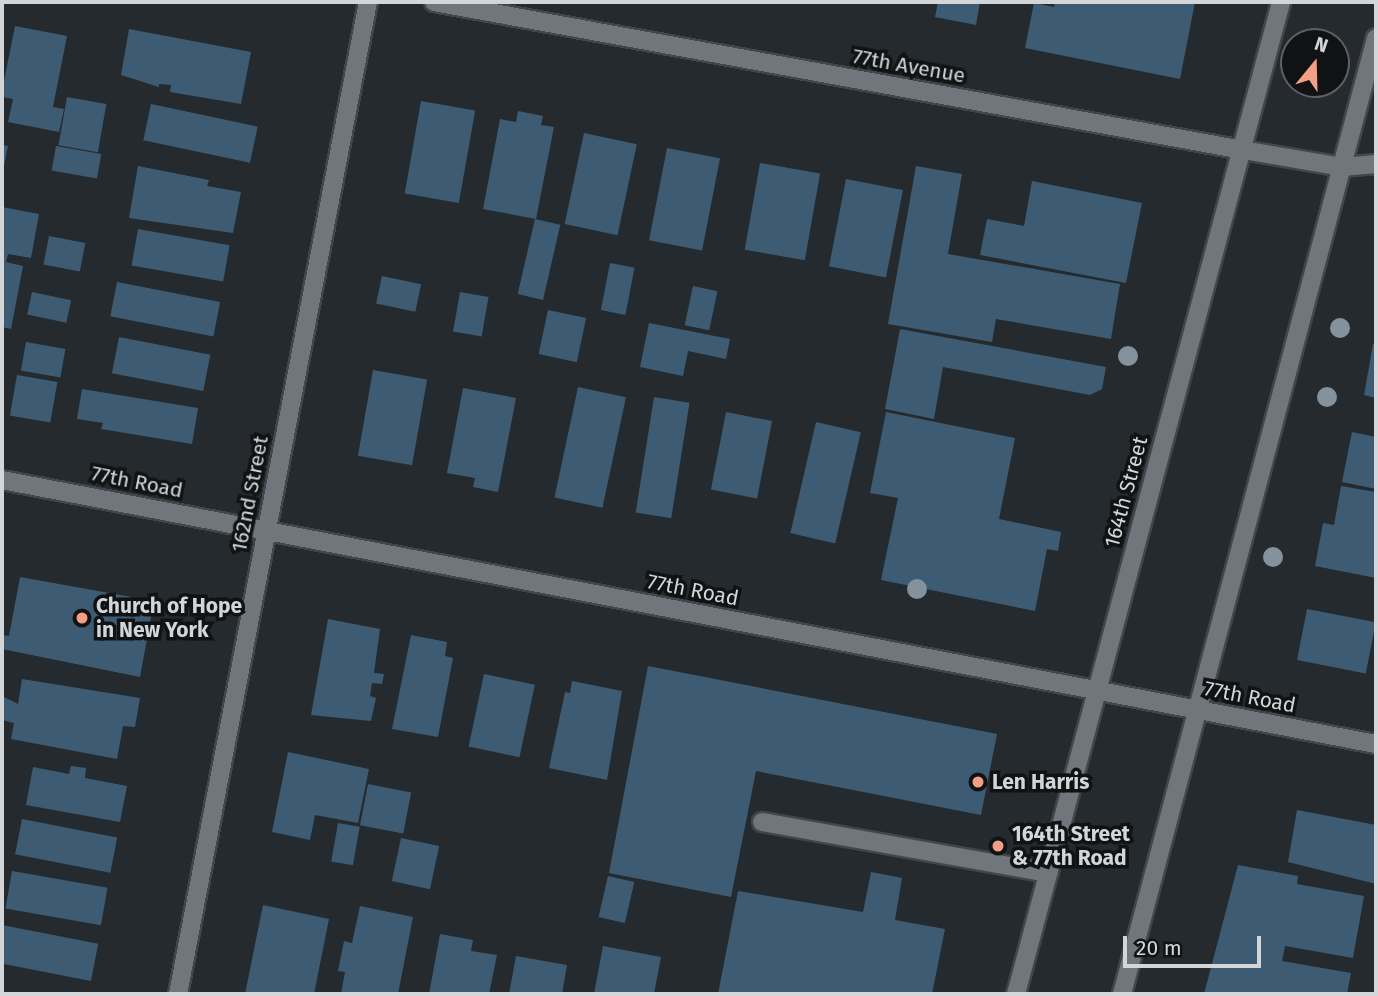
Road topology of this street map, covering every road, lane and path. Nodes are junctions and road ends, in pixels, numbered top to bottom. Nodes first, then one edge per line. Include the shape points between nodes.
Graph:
1 (368, 2) edge
2 (435, 2) edge
3 (1282, 2) edge
4 (1376, 38) edge
5 (1243, 150) junction
6 (1376, 164) edge
7 (1342, 167) junction
8 (2, 480) edge
9 (267, 530) junction
10 (1096, 691) junction
11 (1199, 710) junction
12 (1376, 744) edge
13 (762, 822) dead end
14 (1048, 873) junction
15 (178, 994) edge
16 (1016, 994) edge
17 (1122, 994) edge

1 - 9 street, 162nd Street
2 - 5 street, 77th Avenue
3 - 5 street, 164th Street
4 - 7 street
5 - 7 street, 77th Avenue
5 - 10 street, 164th Street
6 - 7 street, 77th Avenue
7 - 11 street
8 - 9 street, 77th Road
9 - 10 street, 77th Road
9 - 15 street, 162nd Street
10 - 11 street, 77th Road
10 - 14 street, 164th Street
11 - 12 street, 77th Road
11 - 17 street
13 - 14 street
14 - 16 street, 164th Street

